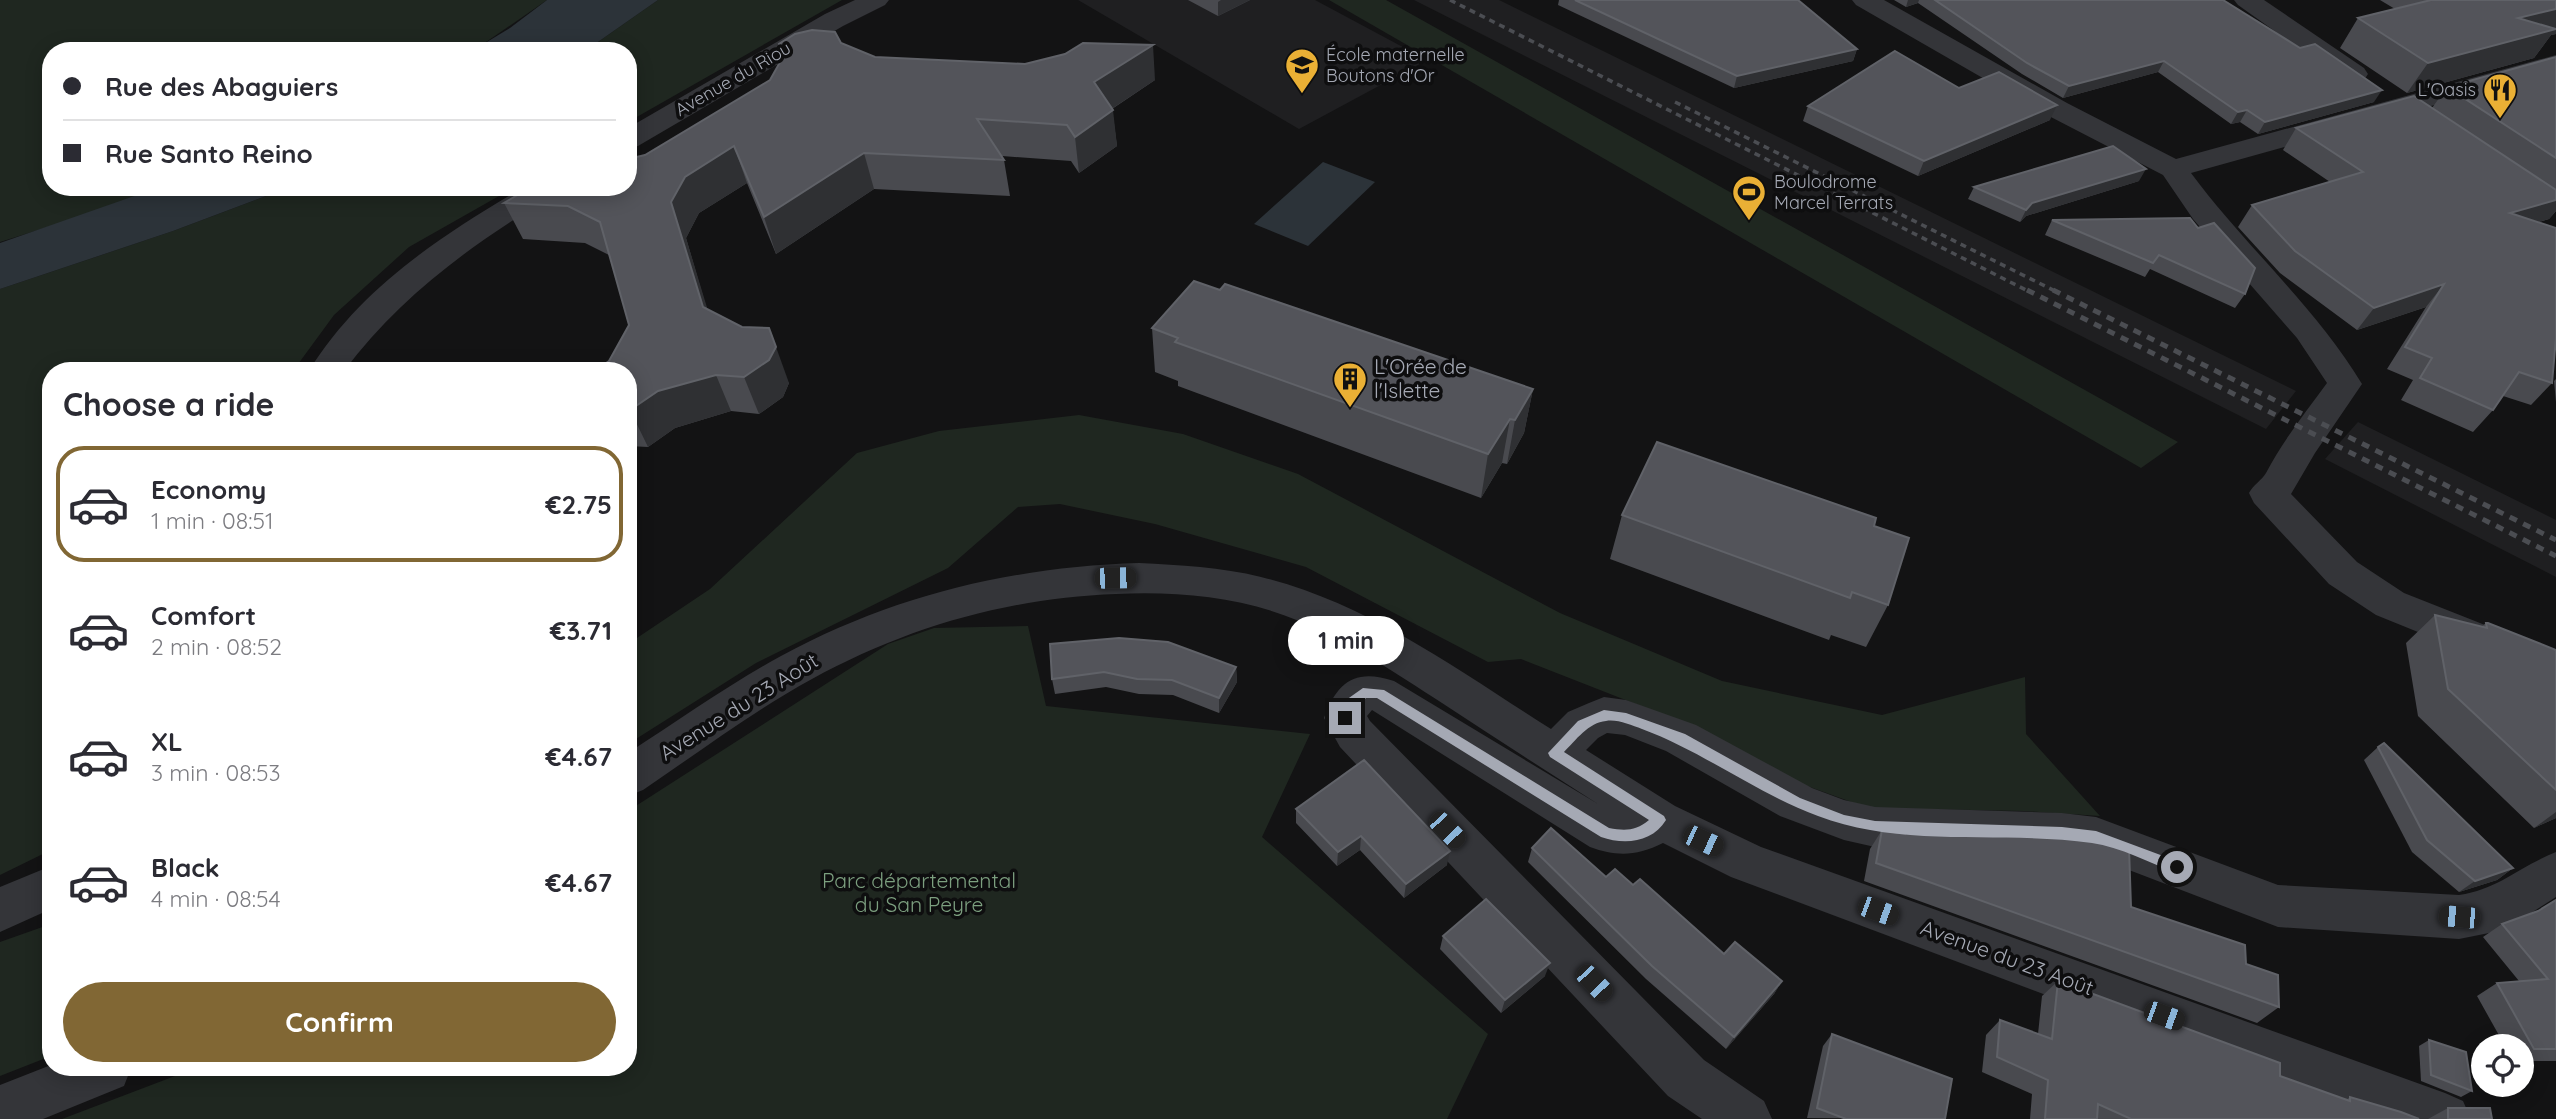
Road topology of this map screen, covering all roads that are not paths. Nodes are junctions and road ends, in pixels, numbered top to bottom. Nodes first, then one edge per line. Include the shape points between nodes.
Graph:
1 (876, 0) edge
2 (1865, 0) edge
3 (2247, 0) edge
4 (2556, 63) edge
5 (2402, 107) junction
6 (2435, 129) edge
7 (637, 134) edge
8 (2173, 169) junction
9 (531, 196) edge
10 (333, 362) edge
11 (2556, 671) edge
12 (1555, 753) junction
13 (637, 771) edge
14 (1659, 820) junction
15 (2556, 873) edge
16 (42, 891) edge
17 (0, 910) edge
18 (86, 1076) edge
19 (0, 1111) edge
20 (1746, 1119) edge
21 (2445, 1119) edge

1 - 7 street, Avenue du Riou
2 - 8 street
3 - 5 street
4 - 5 street
5 - 6 street
5 - 8 street
8 - 11 street via 2266,286 2309,330 2345,383 2278,481 2343,573 2389,604
9 - 10 street via 461,238 386,297
12 - 13 street, Avenue du 23 Août via 1366,633 1316,610 1258,592 1163,577 998,592 909,616 796,667
12 - 14 street, Avenue du 23 Août
12 - 15 street via 1583,725 1604,715 1626,718 1681,738 1796,802 1844,820 1875,827 2096,837 2278,906 2486,915
14 - 20 street via 1640,835 1606,833 1379,693 1363,693 1350,704 1345,718 1355,734 1686,1078
14 - 21 street, Avenue du 23 Août via 1747,862
16 - 17 street
18 - 19 street

